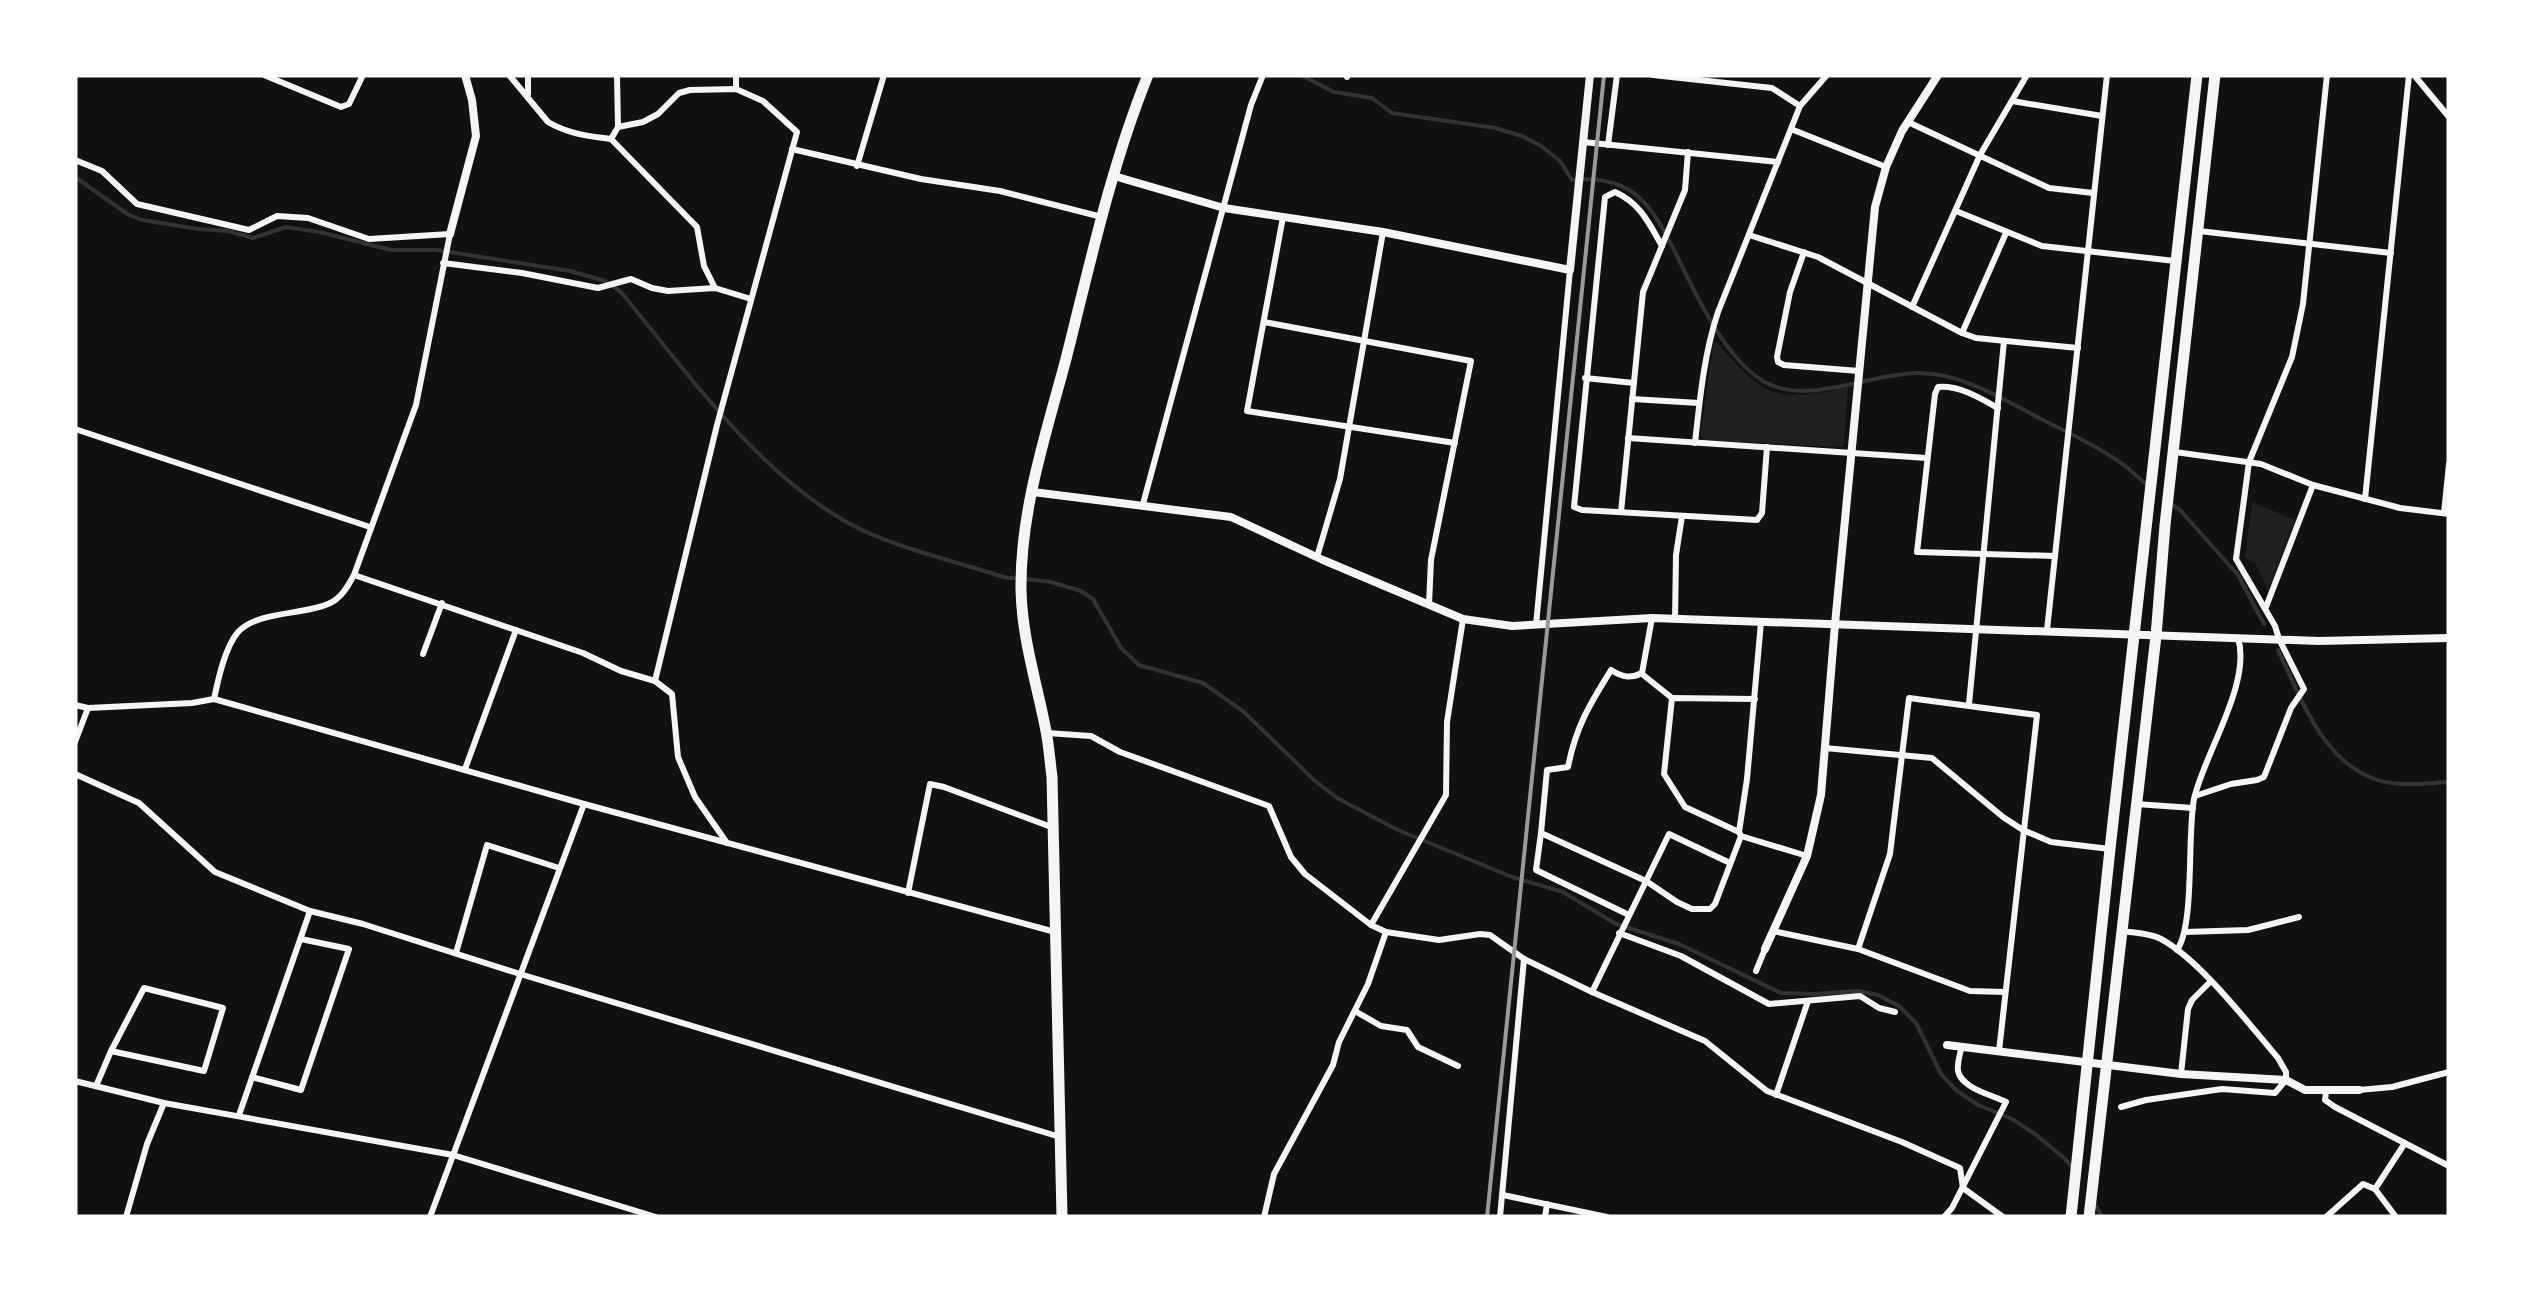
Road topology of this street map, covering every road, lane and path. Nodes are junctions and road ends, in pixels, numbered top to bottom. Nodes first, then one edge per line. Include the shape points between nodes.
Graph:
1 (264, 75) edge
2 (364, 75) edge
3 (465, 75) edge
4 (509, 75) edge
5 (528, 75) edge
6 (617, 75) edge
7 (736, 75) edge
8 (884, 75) edge
9 (1148, 75) edge
10 (1263, 75) edge
11 (1590, 75) edge
12 (1617, 75) edge
13 (1653, 75) edge
14 (1826, 75) edge
15 (1938, 75) edge
16 (2028, 75) edge
17 (2107, 75) edge
18 (2197, 75) edge
19 (2215, 75) edge
20 (2328, 75) edge
21 (2411, 75) edge
22 (736, 90) junction
23 (528, 96) junction
24 (2012, 101) junction
25 (1800, 106) junction
26 (2102, 116) junction
27 (2449, 117) edge
28 (1908, 122) junction
29 (618, 127) junction
30 (1792, 129) junction
31 (611, 139) junction
32 (1582, 142) junction
33 (1608, 145) junction
34 (792, 149) junction
35 (1688, 152) junction
36 (1980, 156) junction
37 (75, 160) edge
38 (1778, 162) junction
39 (858, 166) junction
40 (1886, 168) junction
41 (1114, 176) junction
42 (2093, 192) junction
43 (1224, 208) junction
44 (1956, 210) junction
45 (1103, 217) junction
46 (1283, 217) junction
47 (2196, 231) junction
48 (1383, 232) junction
49 (2006, 233) junction
50 (1749, 236) junction
51 (449, 239) junction
52 (2309, 243) junction
53 (1663, 244) junction
54 (1804, 252) junction
55 (2087, 252) junction
56 (2391, 253) junction
57 (444, 260) junction
58 (2177, 261) junction
59 (1570, 270) junction
60 (1867, 283) junction
61 (715, 288) junction
62 (752, 299) junction
63 (1912, 307) junction
64 (1264, 322) junction
65 (1962, 333) junction
66 (1364, 341) junction
67 (2004, 341) junction
68 (2078, 348) junction
69 (1858, 373) junction
70 (1585, 378) junction
71 (1634, 383) junction
72 (1632, 399) junction
73 (1700, 403) junction
74 (1998, 406) junction
75 (1349, 427) junction
76 (75, 430) edge
77 (1628, 438) junction
78 (1454, 443) junction
79 (1695, 443) junction
80 (1767, 447) junction
81 (2174, 452) junction
82 (1851, 453) junction
83 (1928, 458) junction
84 (2250, 462) junction
85 (2449, 464) edge
86 (2313, 485) junction
87 (1033, 492) junction
88 (2366, 499) junction
89 (1143, 504) junction
90 (1621, 512) junction
91 (2446, 514) edge
92 (1682, 516) junction
93 (370, 527) junction
94 (1984, 554) junction
95 (2055, 556) junction
96 (1317, 557) junction
97 (354, 574) junction
98 (442, 604) junction
99 (1429, 604) junction
100 (2266, 608) junction
101 (1462, 618) junction
102 (1652, 618) junction
103 (1675, 619) junction
104 (1761, 622) junction
105 (1835, 624) junction
106 (1536, 625) junction
107 (1977, 628) junction
108 (516, 630) junction
109 (2047, 630) junction
110 (2134, 635) junction
111 (2156, 636) junction
112 (2238, 638) junction
113 (2449, 638) edge
114 (2279, 639) junction
115 (423, 654) dead end
116 (1642, 674) junction
117 (655, 681) junction
118 (1672, 698) junction
119 (214, 699) junction
120 (1755, 699) junction
121 (1969, 704) junction
122 (75, 705) edge
123 (88, 708) junction
124 (1047, 733) junction
125 (75, 742) edge
126 (1825, 748) junction
127 (1903, 757) junction
128 (465, 769) junction
129 (75, 774) edge
130 (2195, 796) junction
131 (584, 804) junction
132 (2136, 804) junction
133 (2194, 808) junction
134 (1054, 828) junction
135 (2023, 830) junction
136 (1541, 833) junction
137 (1740, 834) junction
138 (727, 843) junction
139 (2110, 849) junction
140 (1807, 856) junction
141 (1730, 863) junction
142 (559, 868) junction
143 (1646, 882) junction
144 (908, 892) junction
145 (310, 911) junction
146 (1628, 917) junction
147 (2300, 917) dead end
148 (1371, 926) junction
149 (2121, 931) junction
150 (1056, 932) junction
151 (1386, 932) junction
152 (1773, 932) junction
153 (2185, 932) junction
154 (1620, 933) junction
155 (302, 940) junction
156 (1765, 949) joint
157 (1858, 950) junction
158 (2176, 950) junction
159 (456, 953) junction
160 (1524, 959) junction
161 (1756, 970) dead end
162 (520, 974) junction
163 (2211, 982) junction
164 (1592, 992) junction
165 (2005, 992) junction
166 (1808, 1000) junction
167 (1355, 1011) junction
168 (1895, 1012) dead end
169 (1947, 1045) dead end
170 (1962, 1046) junction
171 (111, 1051) junction
172 (1998, 1051) junction
173 (2087, 1063) junction
174 (2105, 1064) junction
175 (1458, 1066) dead end
176 (2449, 1072) edge
177 (2181, 1074) junction
178 (252, 1077) junction
179 (75, 1080) edge
180 (2286, 1080) junction
181 (96, 1086) junction
182 (2359, 1090) joint
183 (2326, 1092) junction
184 (1776, 1095) junction
185 (164, 1103) junction
186 (2121, 1107) dead end
187 (238, 1115) junction
188 (1060, 1137) junction
189 (2405, 1143) junction
190 (453, 1155) junction
191 (2449, 1166) edge
192 (1962, 1188) junction
193 (2374, 1189) junction
194 (1502, 1195) junction
195 (1546, 1204) junction
196 (126, 1217) edge
197 (430, 1217) edge
198 (656, 1217) edge
199 (1062, 1217) edge
200 (1264, 1217) edge
201 (1500, 1217) edge
202 (1546, 1217) edge
203 (1607, 1217) edge
204 (1944, 1217) edge
205 (2002, 1217) edge
206 (2071, 1217) edge
207 (2089, 1217) edge
208 (2326, 1217) edge
209 (2396, 1217) edge

1 - 2 street via 341,106 350,104
3 - 51 street via 476,136
4 - 23 street
5 - 23 street
6 - 29 street
7 - 22 street
8 - 39 street
9 - 41 highway
10 - 43 street
11 - 32 street
12 - 33 street
13 - 25 street via 1772,88
14 - 25 street
15 - 28 street
16 - 24 street
17 - 26 street
18 - 58 highway
19 - 47 highway
20 - 52 street
21 - 27 street
21 - 56 street
22 - 29 street via 679,93 658,114
22 - 34 street via 764,101 797,132
23 - 31 street via 554,126
24 - 26 street
24 - 36 street
25 - 30 street
26 - 42 street
28 - 36 street
28 - 40 street
29 - 31 street
30 - 38 street
30 - 40 street
31 - 61 street via 696,227
32 - 33 street
32 - 59 street
33 - 35 street
34 - 39 street
34 - 62 street
35 - 38 street
35 - 53 street via 1685,190
36 - 42 street via 2049,188
36 - 44 street
37 - 51 street via 102,171 137,204 248,230 277,216 308,218 369,239
38 - 50 street
39 - 45 street via 1000,190
40 - 60 street
41 - 43 street
41 - 45 highway
42 - 55 street
43 - 46 street
43 - 89 street
44 - 49 street
44 - 63 street
45 - 87 highway
46 - 48 street
46 - 64 street
47 - 52 street
47 - 81 highway
48 - 59 street
48 - 66 street
49 - 55 street
49 - 65 street
50 - 54 street
50 - 73 street via 1711,334
51 - 57 street
52 - 56 street
52 - 84 street via 2292,356
53 - 70 street via 1634,202 1615,192 1605,197
53 - 71 street via 1643,292
54 - 60 street
54 - 69 street via 1778,362
55 - 58 street
55 - 68 street
56 - 88 street
57 - 61 street via 602,286 631,279 668,292
57 - 93 street via 416,406
58 - 110 highway
59 - 106 street
60 - 63 street
60 - 69 street
61 - 62 street
62 - 117 street
63 - 65 street
64 - 66 street
64 - 75 street via 1248,411
65 - 67 street
66 - 75 street
66 - 78 street via 1472,361
67 - 68 street
67 - 74 street
68 - 95 street
69 - 82 street
70 - 71 street
70 - 90 street via 1574,507
71 - 72 street
72 - 73 street
72 - 77 street
73 - 79 street
74 - 83 street via 1938,387
74 - 94 street
75 - 78 street
75 - 96 street
76 - 93 street
77 - 79 street
77 - 90 street
78 - 99 street
79 - 80 street
80 - 82 street
80 - 92 street via 1758,520
81 - 84 street
81 - 111 highway
82 - 83 street
82 - 105 street
83 - 94 street via 1916,552
84 - 86 street
84 - 100 street via 2236,559
85 - 91 street
86 - 88 street
86 - 100 street
87 - 89 street
87 - 124 highway via 1021,594
88 - 91 street
89 - 96 street via 1231,517
90 - 92 street
92 - 103 street
93 - 97 street
94 - 95 street
94 - 107 street
95 - 109 street
96 - 99 street
97 - 98 street
97 - 119 street via 329,604 263,619 238,632
98 - 108 street
98 - 115 street
99 - 101 street
100 - 114 street
101 - 106 street
101 - 148 street via 1447,722 1446,795
102 - 103 street
102 - 106 street
102 - 116 street
103 - 104 street
104 - 105 street
104 - 120 street
105 - 107 street
105 - 126 street
107 - 109 street
107 - 121 street
108 - 117 street
108 - 128 street
109 - 110 street
110 - 111 street
110 - 139 highway
111 - 112 street
111 - 132 highway
112 - 114 street
112 - 130 street via 2242,665
113 - 114 street
114 - 130 street via 2304,689 2264,776
116 - 118 street
116 - 136 street via 1622,677 1611,670 1574,738 1568,767 1547,770
117 - 138 street via 672,694 678,757 695,797
118 - 120 street
118 - 137 street via 1664,774 1685,807
119 - 123 street
119 - 128 street
120 - 137 street
121 - 127 street via 1909,698
121 - 135 street via 2037,715
122 - 123 street
123 - 125 street
124 - 134 highway
124 - 148 street via 1091,736 1270,806 1306,874
126 - 127 street
126 - 140 street
127 - 135 street via 1932,758
127 - 157 street via 1890,854
128 - 131 street
129 - 145 street via 139,803 214,872
130 - 133 street
131 - 138 street
131 - 142 street
132 - 133 street
132 - 149 highway
133 - 153 street
134 - 144 street via 930,784
134 - 150 highway
135 - 139 street via 2051,842
135 - 165 street
136 - 143 street
136 - 146 street via 1536,870
137 - 140 street
137 - 141 street
138 - 144 street
139 - 173 highway
140 - 152 street
141 - 143 street via 1669,834
141 - 143 street via 1710,909 1692,909
142 - 159 street via 487,845
142 - 162 street
143 - 146 street
144 - 150 street
145 - 155 street
145 - 159 street
146 - 154 street
147 - 153 street via 2248,930
148 - 151 street
149 - 158 street via 2158,936
149 - 174 highway
150 - 188 highway
151 - 160 street via 1439,940 1480,934
151 - 167 street
152 - 156 street
152 - 157 street
153 - 158 street
154 - 164 street
154 - 166 street via 1682,956 1770,1004
155 - 178 street
155 - 178 street via 349,949 300,1090
156 - 161 street
157 - 165 street via 1970,990
158 - 163 street
159 - 162 street
160 - 164 street
160 - 194 street
162 - 188 street
162 - 190 street
163 - 177 street via 2188,1009
163 - 180 street via 2278,1058
164 - 184 street via 1705,1041
165 - 172 street
166 - 168 street via 1860,996
166 - 184 street
167 - 175 street via 1406,1030 1418,1047
167 - 200 street via 1274,1174
169 - 170 street
170 - 172 street
170 - 192 street via 1961,1078 2006,1102
171 - 171 street via 144,988 223,1008 204,1070
171 - 181 street
172 - 173 street
173 - 174 street
173 - 206 highway
174 - 177 street
174 - 207 highway
176 - 182 street
177 - 180 street
178 - 187 street
179 - 181 street
180 - 183 street
180 - 186 street via 2275,1093 2222,1088
181 - 185 street
182 - 183 street
183 - 189 street via 2335,1107
184 - 192 street via 1960,1168
185 - 187 street
185 - 196 street
187 - 190 street
188 - 199 highway
189 - 191 street
189 - 193 street
190 - 197 street
190 - 198 street
192 - 204 street
192 - 205 street
193 - 208 street via 2364,1184
193 - 209 street
194 - 195 street
194 - 201 street
195 - 202 street
195 - 203 street

